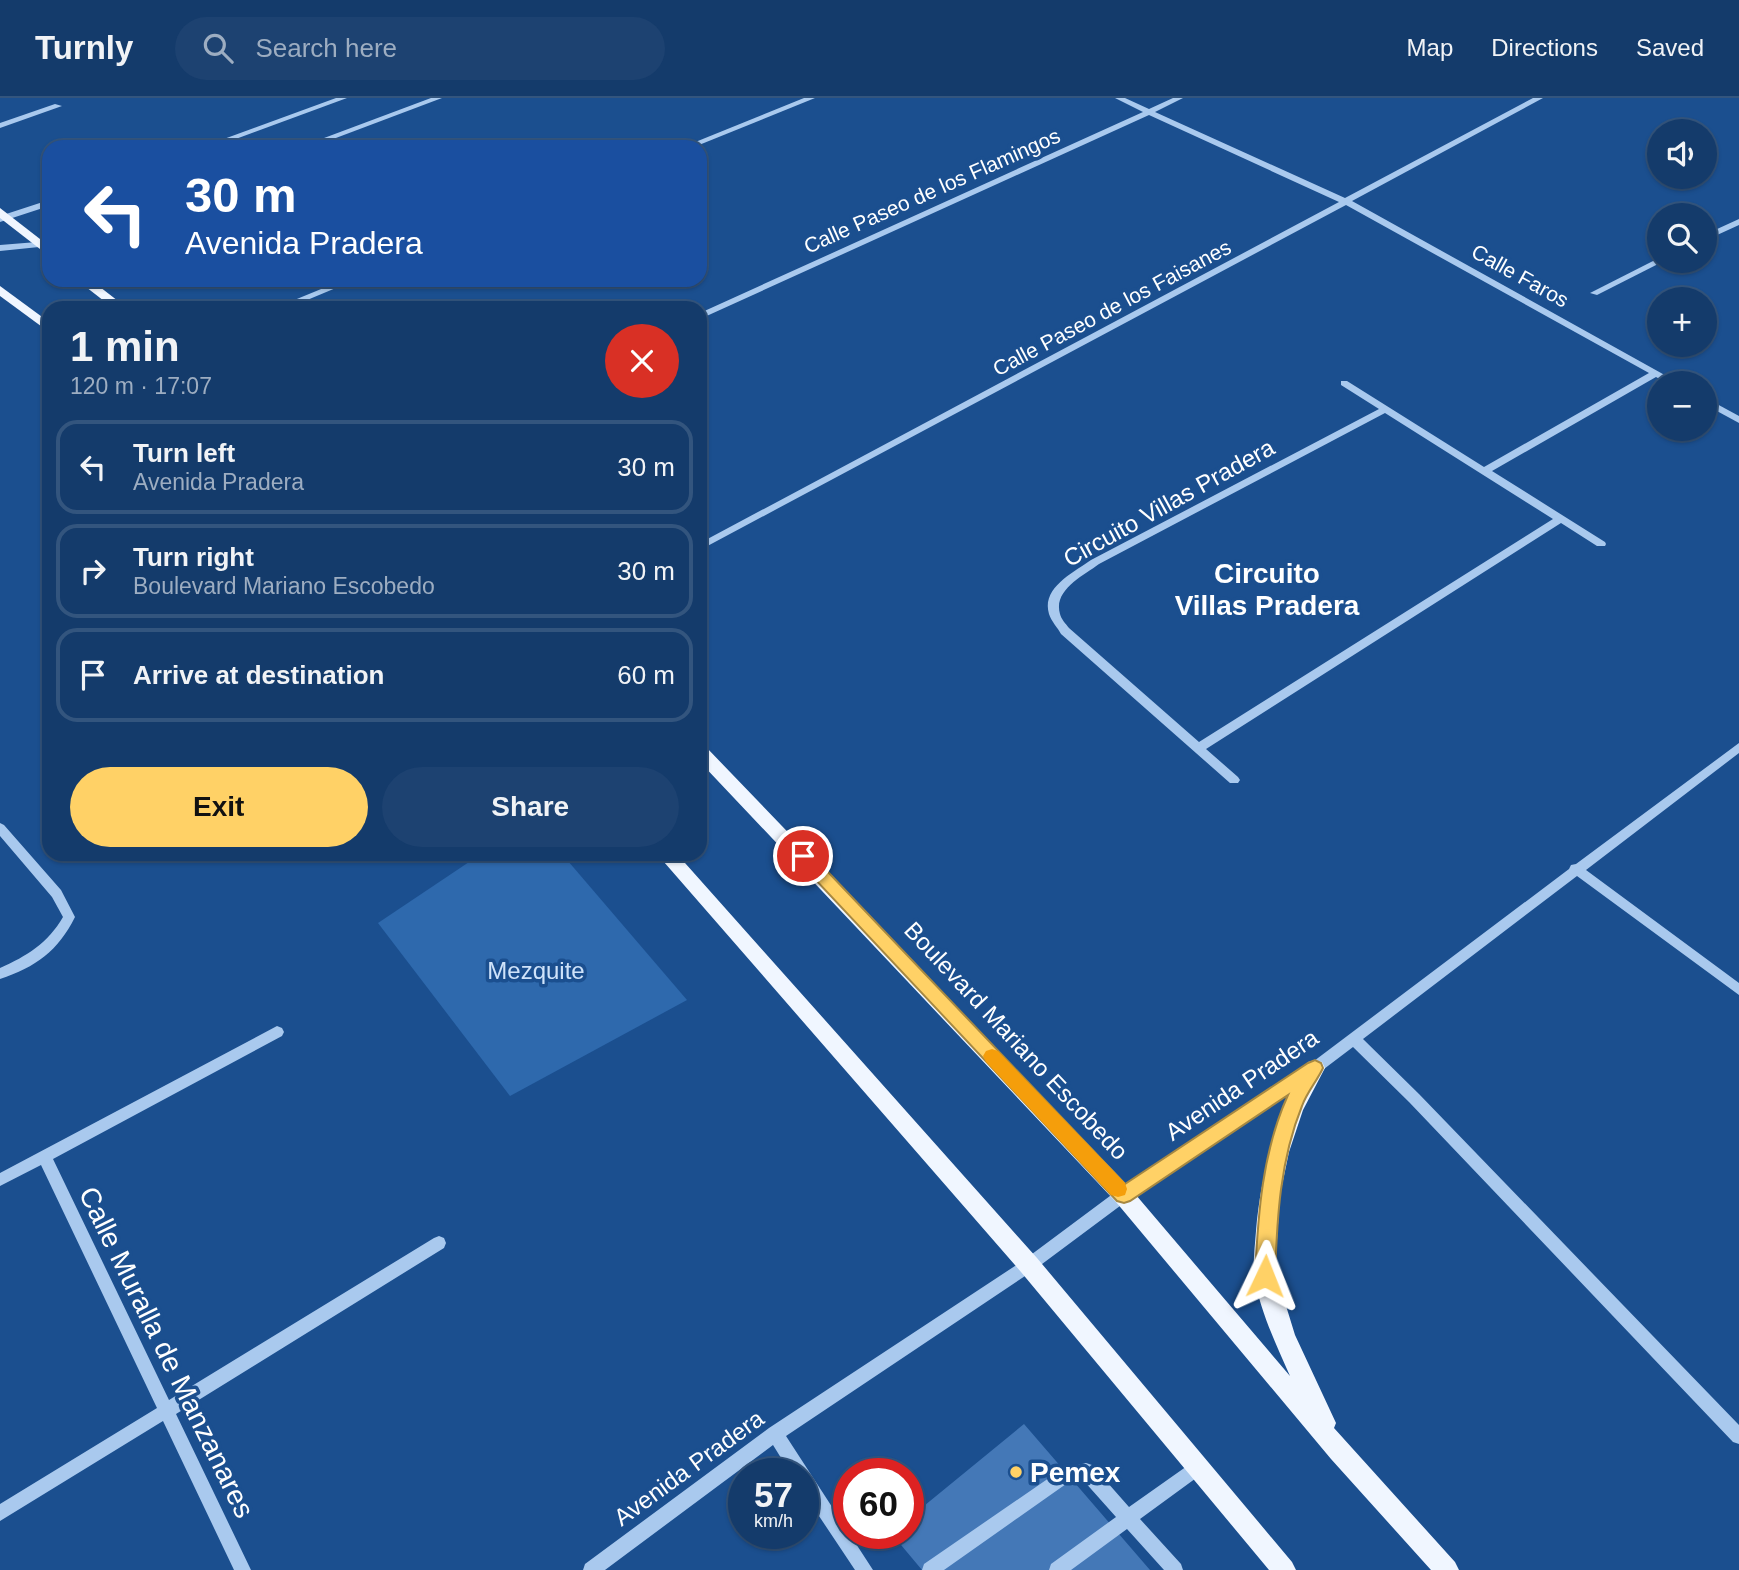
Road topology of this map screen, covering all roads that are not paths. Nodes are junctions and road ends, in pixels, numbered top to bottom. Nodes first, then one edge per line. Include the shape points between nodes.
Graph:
1 (344, 98) edge
2 (438, 98) edge
3 (811, 98) edge
4 (1119, 98) edge
5 (1179, 98) edge
6 (1539, 98) edge
7 (58, 106) dead end
8 (1149, 112) junction
9 (0, 126) edge
10 (226, 140) edge
11 (323, 140) edge
12 (705, 140) edge
13 (1347, 202) junction
14 (42, 205) edge
15 (3, 216) edge
16 (1739, 222) edge
17 (1717, 233) edge
18 (42, 243) edge
19 (42, 246) edge
20 (0, 248) edge
21 (1647, 268) edge
22 (92, 287) edge
23 (333, 287) edge
24 (0, 290) edge
25 (1594, 293) dead end
26 (112, 301) edge
27 (298, 301) edge
28 (707, 313) edge
29 (42, 323) edge
30 (1652, 371) edge
31 (1647, 378) edge
32 (1344, 383) dead end
33 (1717, 407) edge
34 (1387, 409) junction
35 (1739, 420) edge
36 (1484, 471) junction
37 (1560, 519) junction
38 (707, 543) edge
39 (1601, 544) dead end
40 (1739, 747) edge
41 (1199, 748) junction
42 (707, 757) edge
43 (1234, 780) dead end
44 (0, 828) edge
45 (672, 861) edge
46 (1575, 868) junction
47 (0, 974) edge
48 (1739, 990) edge
49 (276, 1032) dead end
50 (1353, 1038) junction
51 (1315, 1068) junction
52 (44, 1156) junction
53 (0, 1180) edge
54 (1124, 1195) junction
55 (439, 1242) dead end
56 (1029, 1265) junction
57 (164, 1412) junction
58 (775, 1434) junction
59 (1739, 1436) edge
60 (1339, 1451) junction
61 (791, 1458) edge
62 (1197, 1467) junction
63 (819, 1501) edge
64 (0, 1513) edge
65 (1129, 1517) junction
66 (243, 1570) edge
67 (591, 1570) edge
68 (865, 1570) edge
69 (930, 1570) edge
70 (1058, 1570) edge
71 (1175, 1570) edge
72 (1284, 1570) edge
73 (1447, 1570) edge

1 - 10 street
2 - 11 street
3 - 12 street
4 - 8 street, Calle Faros
5 - 8 street, Calle Paseo de los Flamingos
6 - 13 street, Calle Paseo de los Faisanes
7 - 9 street
8 - 13 street, Calle Faros
8 - 28 street, Calle Paseo de los Flamingos
13 - 30 street, Calle Faros
13 - 38 street, Calle Paseo de los Faisanes
14 - 15 street
15 - 18 main road
16 - 17 street
19 - 20 street
21 - 25 street
22 - 26 main road
23 - 27 street
24 - 29 main road
31 - 36 street
32 - 34 street
33 - 35 street
34 - 36 street
34 - 41 street, Circuito Villas Pradera via 1095,562 1055,595 1054,613 1065,631
36 - 37 street
37 - 39 street
37 - 41 street
40 - 46 street, Avenida Pradera
41 - 43 street, Circuito Villas Pradera
42 - 54 main road, Boulevard Mariano Escobedo
44 - 47 street via 57,894 69,917 58,940 33,959
45 - 56 main road
46 - 48 street
46 - 50 street, Avenida Pradera
49 - 52 street
50 - 51 street, Avenida Pradera
50 - 59 street
51 - 54 street, Avenida Pradera
51 - 60 main road via 1295,1100 1280,1143 1268,1211 1265,1276 1286,1346
52 - 53 street
52 - 57 street, Calle Muralla de Manzanares
54 - 56 street, Avenida Pradera
54 - 60 main road, Boulevard Mariano Escobedo
55 - 57 street
56 - 58 street, Avenida Pradera
56 - 62 main road
57 - 64 street
57 - 66 street, Calle Muralla de Manzanares
58 - 61 street
58 - 67 street, Avenida Pradera
60 - 73 main road, Boulevard Mariano Escobedo
62 - 65 street
62 - 72 main road
63 - 68 street
65 - 69 street via 1086,1471 1062,1477
65 - 70 street
65 - 71 street

